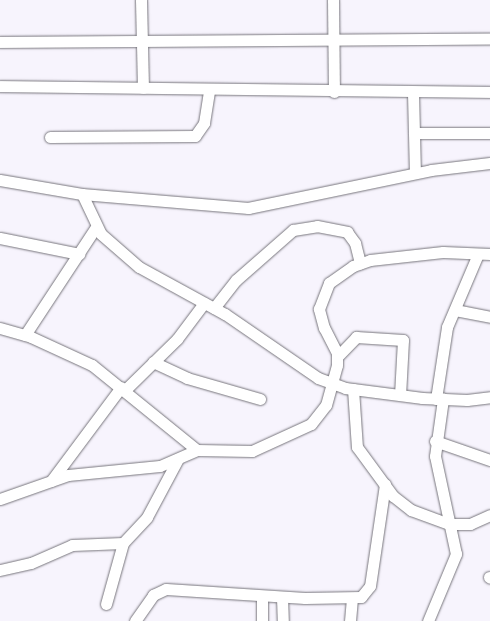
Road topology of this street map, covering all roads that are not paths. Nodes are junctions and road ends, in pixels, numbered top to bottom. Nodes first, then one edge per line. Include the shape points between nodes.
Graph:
1 (141, 0) edge
2 (333, 0) edge
3 (490, 39) edge
4 (334, 41) junction
5 (0, 42) edge
6 (142, 42) junction
7 (0, 86) edge
8 (143, 88) junction
9 (209, 90) junction
10 (334, 92) junction
11 (413, 92) junction
12 (490, 92) edge
13 (414, 133) junction
14 (490, 133) edge
15 (50, 137) dead end
16 (490, 163) edge
17 (415, 173) junction
18 (0, 180) edge
19 (82, 194) junction
20 (96, 227) junction
21 (0, 238) edge
22 (79, 254) junction
23 (478, 254) junction
24 (490, 254) edge
25 (360, 263) junction
26 (204, 303) junction
27 (214, 308) junction
28 (455, 310) junction
29 (490, 317) edge
30 (0, 328) edge
31 (25, 335) junction
32 (337, 356) junction
33 (153, 362) junction
34 (334, 384) junction
35 (123, 389) junction
36 (354, 389) junction
37 (400, 395) junction
38 (490, 396) edge
39 (260, 399) dead end
40 (439, 399) junction
41 (435, 441) junction
42 (197, 450) junction
43 (178, 459) junction
44 (490, 460) edge
45 (51, 481) junction
46 (385, 484) junction
47 (0, 499) edge
48 (490, 515) edge
49 (449, 524) junction
50 (123, 543) junction
51 (0, 570) edge
52 (262, 596) junction
53 (282, 597) junction
54 (352, 598) junction
55 (106, 604) dead end
56 (135, 621) edge
57 (262, 621) edge
58 (283, 621) edge
59 (350, 621) edge
60 (428, 621) edge

1 - 6 street
2 - 4 street
3 - 4 street
4 - 6 street
4 - 10 street
5 - 6 street
6 - 8 street
7 - 8 street
8 - 9 street
9 - 10 street
9 - 15 street via 204,123 196,136
10 - 11 street
11 - 12 street
11 - 13 street
13 - 14 street
13 - 17 street
16 - 17 street
17 - 19 street via 248,208
18 - 19 street
19 - 20 street
20 - 22 street
20 - 26 street via 139,267
21 - 22 street
22 - 31 street
23 - 24 street
23 - 25 street via 403,254
23 - 28 street
25 - 27 street via 355,243 347,232 317,226 298,228 277,241 258,263 232,284
25 - 32 street via 333,279 321,300 320,319
26 - 27 street
26 - 33 street via 177,339
27 - 34 street via 294,364
28 - 29 street
28 - 40 street via 447,327
30 - 31 street
31 - 35 street via 75,356
32 - 34 street
32 - 37 street via 356,337 403,340
33 - 35 street
33 - 39 street via 187,378
34 - 36 street
34 - 42 street via 320,416 274,442 252,451
35 - 42 street
35 - 45 street
36 - 37 street
36 - 46 street via 357,448
37 - 40 street
38 - 40 street
40 - 41 street
41 - 44 street
41 - 49 street via 437,477
42 - 43 street
43 - 45 street via 146,469 81,472
43 - 50 street via 147,517
45 - 47 street
46 - 49 street via 402,504
46 - 54 street via 370,586 367,593
48 - 49 street via 470,524
49 - 60 street via 455,544 454,564
50 - 51 street via 72,545 31,563
50 - 55 street
52 - 53 street
52 - 56 street via 166,589 153,596
52 - 57 street
53 - 54 street
53 - 58 street
54 - 59 street

